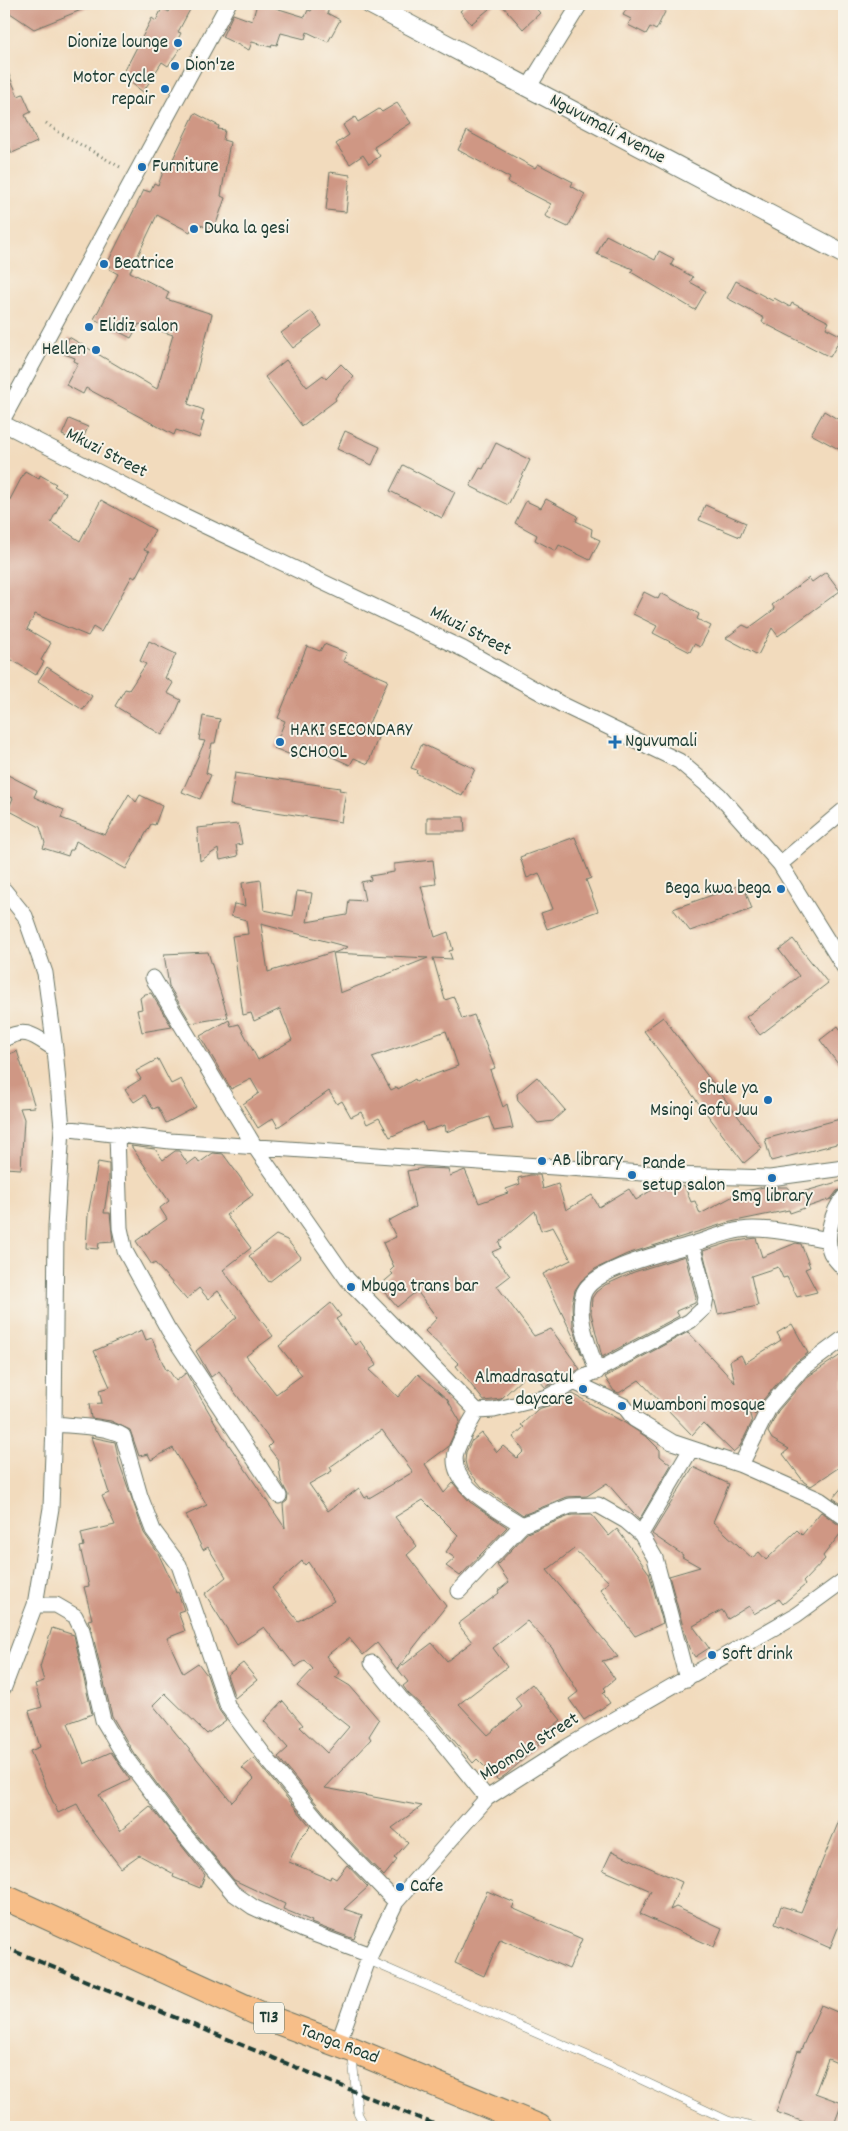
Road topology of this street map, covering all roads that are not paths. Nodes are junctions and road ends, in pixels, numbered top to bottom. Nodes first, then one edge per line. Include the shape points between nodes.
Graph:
1 (228, 4) edge
2 (370, 4) edge
3 (580, 4) edge
4 (528, 88) junction
5 (844, 254) edge
6 (4, 417) edge
7 (4, 424) edge
8 (844, 810) edge
9 (780, 864) junction
10 (4, 890) edge
11 (844, 967) edge
12 (153, 978) dead end
13 (4, 1039) edge
14 (55, 1049) junction
15 (62, 1128) junction
16 (118, 1134) junction
17 (256, 1147) junction
18 (844, 1168) edge
19 (844, 1196) edge
20 (828, 1240) junction
21 (692, 1245) junction
22 (844, 1269) edge
23 (844, 1338) edge
24 (597, 1372) junction
25 (576, 1383) junction
26 (477, 1411) junction
27 (54, 1424) junction
28 (691, 1449) junction
29 (742, 1465) junction
30 (279, 1496) dead end
31 (844, 1517) edge
32 (522, 1525) junction
33 (641, 1534) junction
34 (844, 1580) edge
35 (459, 1591) dead end
36 (35, 1605) junction
37 (372, 1664) dead end
38 (687, 1679) junction
39 (4, 1686) edge
40 (487, 1798) junction
41 (4, 1897) edge
42 (396, 1902) junction
43 (369, 1958) junction
44 (345, 2047) junction
45 (364, 2127) edge
46 (539, 2127) edge
47 (754, 2127) edge

1 - 6 street
2 - 4 street, Nguvumali Avenue
3 - 4 street
4 - 5 street, Nguvumali Avenue
7 - 9 street, Mkuzi Street via 174,512 463,649 561,704 679,762 719,795
8 - 9 street
9 - 11 street, Mkuzi Street
10 - 14 street via 25,916 45,973
12 - 17 street
13 - 14 street via 16,1032 31,1034
14 - 15 street
15 - 16 street
15 - 27 street via 56,1226
16 - 17 street
16 - 30 street via 120,1228 125,1251 168,1329
17 - 18 street via 770,1178
17 - 26 street via 347,1279
19 - 20 street
20 - 21 street via 752,1229
20 - 22 street via 832,1254
21 - 24 street via 706,1297 704,1308 690,1321
21 - 24 street via 613,1269 583,1292 580,1314
23 - 29 street via 801,1370 770,1406
24 - 25 street
25 - 26 street via 548,1397
25 - 28 street via 624,1406 634,1419 672,1442
26 - 32 street via 457,1450 454,1468 463,1484
27 - 36 street via 51,1508
27 - 42 street via 107,1430 123,1436 153,1530 179,1565 228,1707 266,1759 328,1832
28 - 29 street
28 - 33 street
29 - 31 street via 820,1500
32 - 33 street via 570,1506 598,1505
32 - 35 street
33 - 38 street via 655,1558
34 - 38 street, Mbomole Street via 796,1615
36 - 39 street
36 - 43 street via 56,1605 75,1616 82,1630 103,1720 125,1757 176,1826 233,1894 253,1907
37 - 40 street via 401,1700 429,1726
38 - 40 street, Mbomole Street via 565,1748
40 - 42 street, Mbomole Street
41 - 44 highway, Tanga Road / T13 via 271,2019
42 - 43 street, Mbomole Street
43 - 44 street, Mbomole Street
43 - 47 lane via 729,2121
44 - 45 lane via 358,2114
44 - 46 highway, Tanga Road / T13

